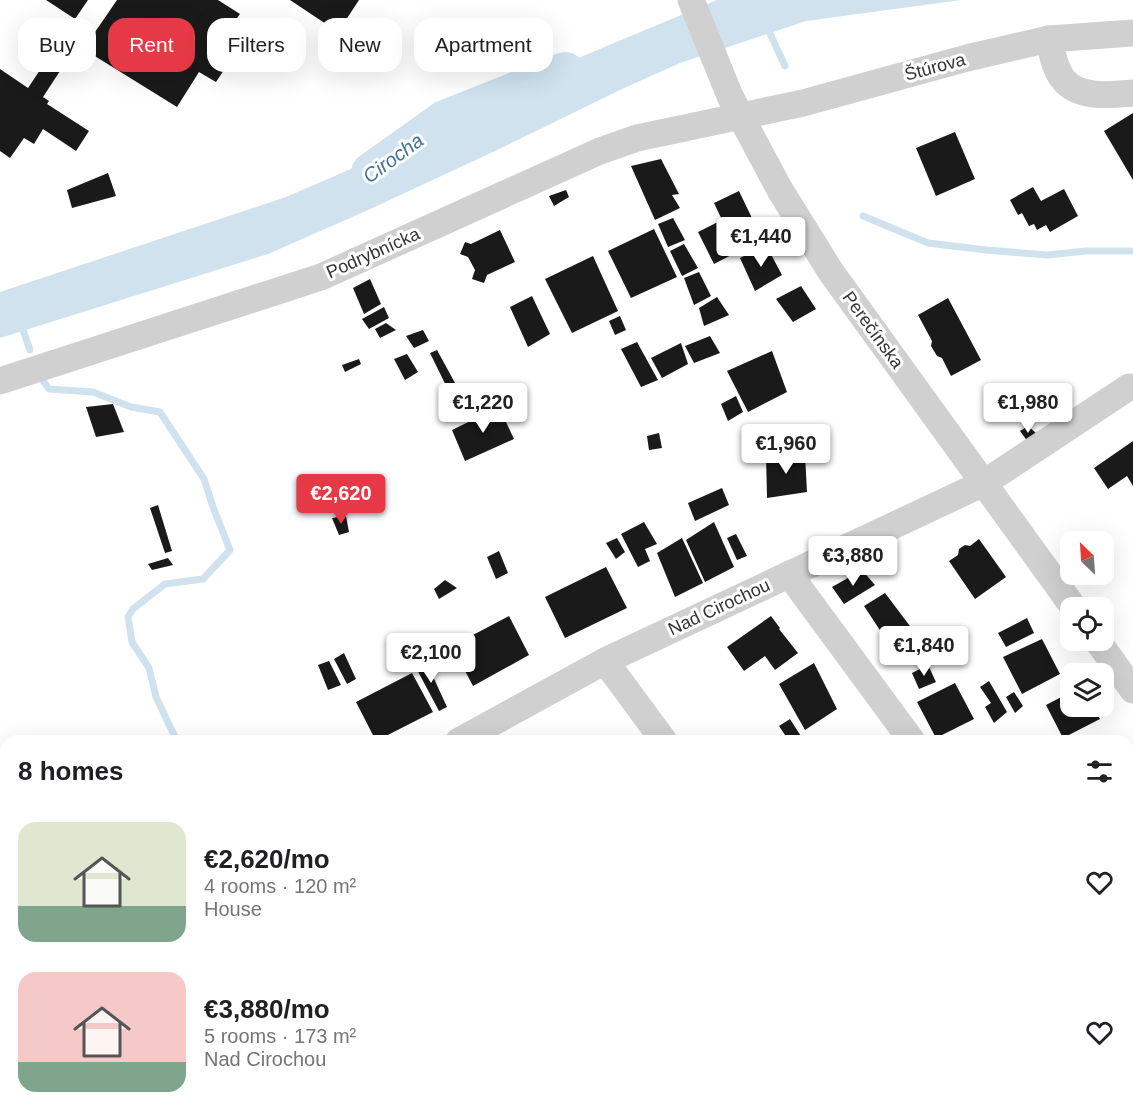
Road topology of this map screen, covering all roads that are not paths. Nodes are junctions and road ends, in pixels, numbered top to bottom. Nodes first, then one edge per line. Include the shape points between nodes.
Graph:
1 (691, 0) edge
2 (1133, 33) edge
3 (1049, 39) junction
4 (1133, 93) edge
5 (735, 106) junction
6 (0, 381) edge
7 (1129, 387) dead end
8 (984, 483) junction
9 (789, 574) junction
10 (1066, 597) edge
11 (1105, 651) edge
12 (605, 661) junction
13 (1133, 690) edge
14 (470, 735) edge
15 (660, 735) edge
16 (908, 735) edge

1 - 5 street, Perečínska
2 - 3 street, Štúrova
3 - 4 street via 1063,79 1079,91 1109,96
3 - 5 street, Štúrova via 803,103
5 - 6 street, Podrybnícka via 600,151 321,277
5 - 8 street, Perečínska via 780,190 831,272
7 - 8 street, Nad Cirochou
8 - 9 street, Nad Cirochou
8 - 10 street, Perečínska
9 - 12 street, Nad Cirochou
9 - 16 street
11 - 13 street
12 - 14 street, Nad Cirochou
12 - 15 street

